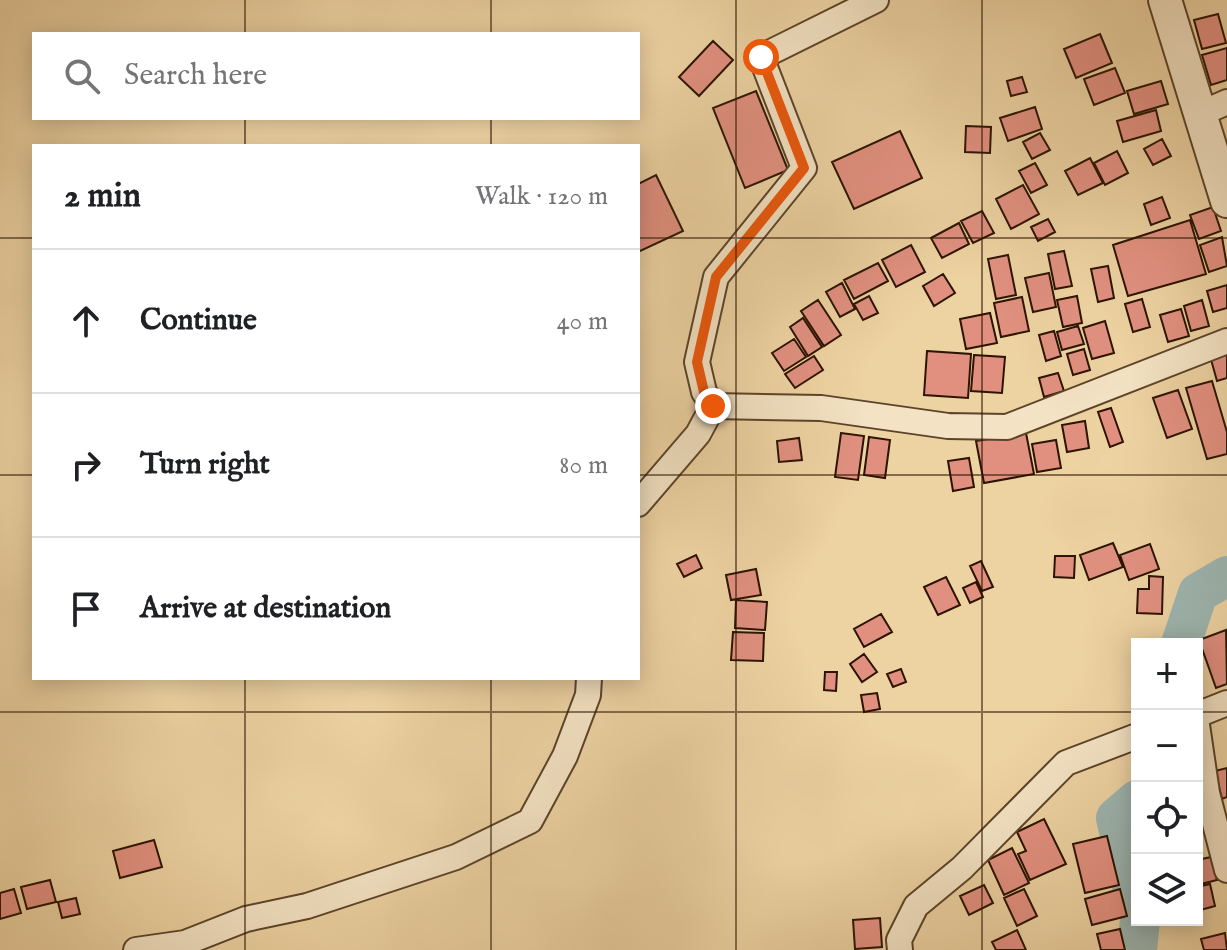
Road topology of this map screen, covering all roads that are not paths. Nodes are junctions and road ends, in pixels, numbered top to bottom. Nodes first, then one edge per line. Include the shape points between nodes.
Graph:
1 (876, 0) edge
2 (1165, 0) edge
3 (1214, 108) edge
4 (1227, 201) edge
5 (1227, 341) edge
6 (713, 406) junction
7 (640, 502) edge
8 (589, 680) edge
9 (1227, 703) edge
10 (1203, 713) edge
11 (1131, 738) edge
12 (1203, 766) edge
13 (1227, 870) edge
14 (136, 950) edge
15 (900, 950) edge

1 - 6 street via 761,57 804,168 716,277 697,362
2 - 3 street
3 - 4 street
5 - 6 street via 1007,427 948,426 821,408
6 - 7 street via 698,434
8 - 14 street via 565,756 530,821 456,857 307,906 246,919 185,943
9 - 10 street
11 - 15 street via 1066,763 962,868 916,906 899,940
12 - 13 street

